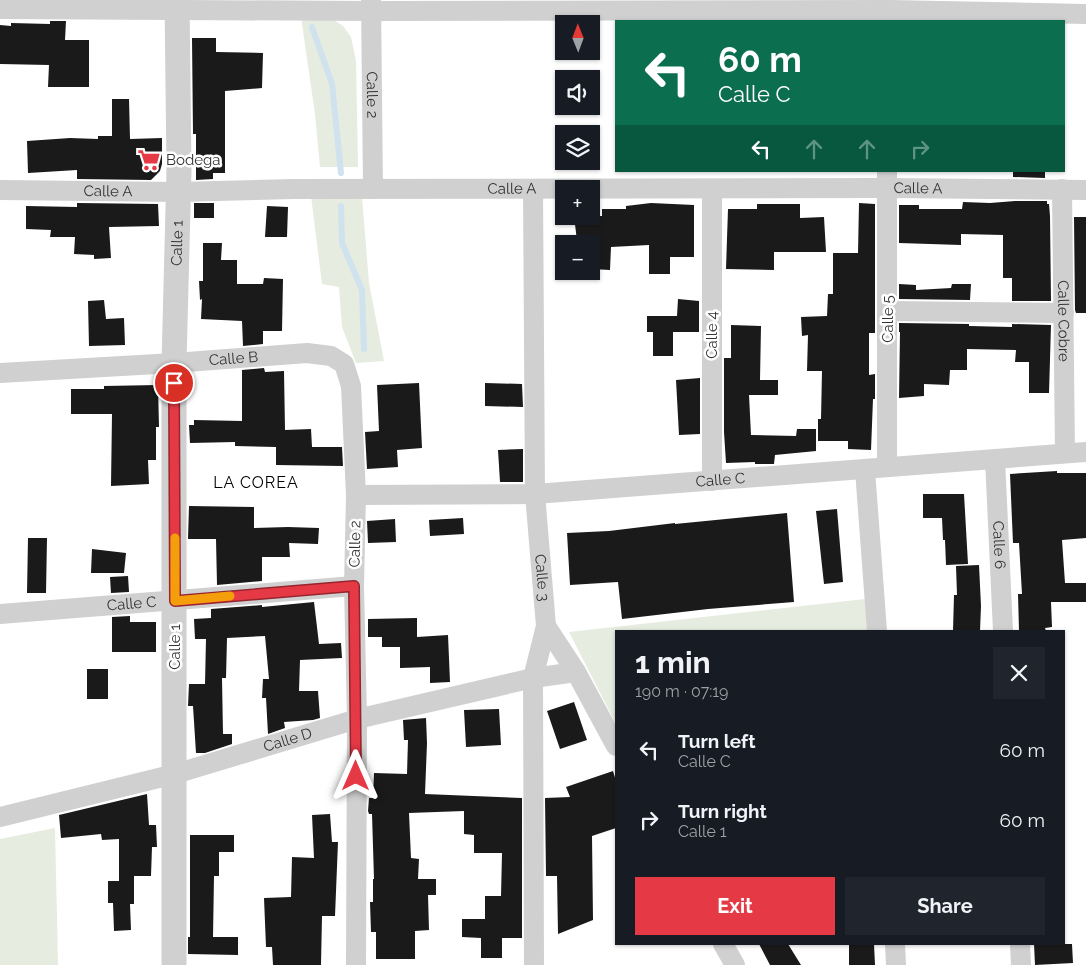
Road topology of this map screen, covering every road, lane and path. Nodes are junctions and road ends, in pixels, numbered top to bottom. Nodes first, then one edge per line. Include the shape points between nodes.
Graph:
1 (177, 5) edge
2 (371, 6) edge
3 (0, 9) edge
4 (890, 11) edge
5 (1086, 14) edge
6 (887, 180) edge
7 (373, 189) junction
8 (533, 189) junction
9 (712, 189) junction
10 (0, 190) edge
11 (1062, 190) junction
12 (1086, 190) edge
13 (178, 192) junction
14 (888, 311) junction
15 (1064, 314) junction
16 (174, 363) junction
17 (344, 364) joint
18 (0, 373) edge
19 (1086, 452) edge
20 (1065, 453) junction
21 (995, 459) junction
22 (887, 467) junction
23 (865, 470) junction
24 (712, 481) junction
25 (534, 494) junction
26 (356, 495) junction
27 (354, 586) junction
28 (175, 601) junction
29 (0, 614) edge
30 (546, 626) junction
31 (876, 630) edge
32 (1003, 630) edge
33 (576, 672) junction
34 (533, 678) junction
35 (357, 719) junction
36 (615, 744) edge
37 (175, 774) junction
38 (0, 817) edge
39 (895, 945) edge
40 (1020, 945) edge
41 (174, 965) edge
42 (356, 965) edge
43 (534, 965) edge
44 (896, 965) edge
45 (1022, 965) edge

1 - 2 street
1 - 3 street
1 - 13 street, Calle 1
2 - 4 street
2 - 7 street, Calle 2
4 - 5 street
6 - 9 street, Calle A
6 - 11 street, Calle A
6 - 14 street, Calle 5
7 - 8 street, Calle A
7 - 13 street, Calle A
8 - 9 street, Calle A
8 - 25 street, Calle 3
9 - 24 street, Calle 4
10 - 13 street, Calle A
11 - 12 street, Calle A
11 - 15 street, Calle Cobre
13 - 16 street, Calle 1
14 - 15 street
14 - 22 street, Calle 5
15 - 20 street, Calle Cobre
16 - 17 street, Calle B via 307,353 331,356
16 - 18 street, Calle B
16 - 28 street, Calle 1
17 - 26 street, Calle 2 via 351,386
19 - 20 street, Calle C
20 - 21 street, Calle C
21 - 22 street, Calle C
21 - 32 street, Calle 6
22 - 23 street, Calle C
23 - 24 street, Calle C
23 - 31 street
24 - 25 street, Calle C
25 - 26 street, Calle C
25 - 30 street, Calle 3
26 - 27 street, Calle 2
27 - 28 street, Calle C
27 - 35 street, Calle 2
28 - 29 street, Calle C
28 - 37 street, Calle 1
30 - 33 street
30 - 34 street, Calle 3
33 - 34 street, Calle D
33 - 36 street
34 - 35 street, Calle D
34 - 43 street, Calle 3
35 - 37 street, Calle D
35 - 42 street, Calle 2
37 - 38 street, Calle D
37 - 41 street, Calle 1
39 - 44 street
40 - 45 street

